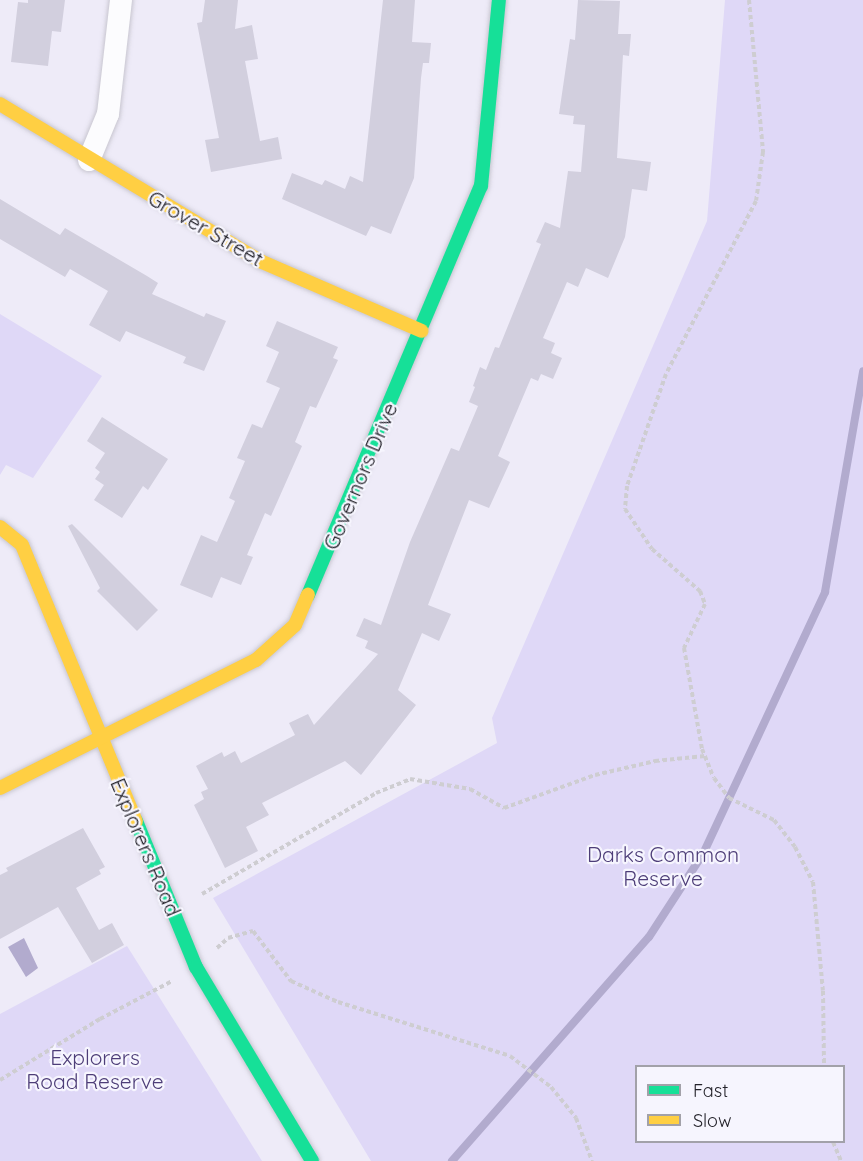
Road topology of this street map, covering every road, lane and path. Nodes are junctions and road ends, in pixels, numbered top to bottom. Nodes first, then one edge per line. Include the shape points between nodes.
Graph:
1 (121, 0) edge
2 (499, 0) edge
3 (749, 0) edge
4 (0, 104) edge
5 (89, 160) junction
6 (422, 331) junction
7 (0, 526) edge
8 (101, 737) junction
9 (705, 756) junction
10 (0, 788) edge
11 (202, 894) dead end
12 (196, 967) junction
13 (824, 1065) edge
14 (0, 1080) edge
15 (833, 1143) edge
16 (312, 1161) edge
17 (592, 1161) edge
18 (841, 1161) edge

1 - 5 street via 108,114
2 - 6 street, Governors Drive via 483,177
3 - 9 path via 763,152 756,201 666,374 627,486 625,509 652,549 700,591 705,604 684,648
4 - 5 street, Grover Street
5 - 6 street, Grover Street via 260,261
6 - 8 street, Governors Drive via 290,632 256,660
7 - 8 street, Explorers Road via 22,545
8 - 10 street, Governors Drive
8 - 12 street, Explorers Road
9 - 11 path via 655,761 595,775 504,808 470,789 410,779 376,793
9 - 13 path via 714,778 729,798 774,820 795,847 813,882 823,991
12 - 14 path
12 - 16 street, Explorers Road
12 - 17 path via 228,939 253,931 291,981 338,1002 510,1056 551,1087 576,1118
15 - 18 path

